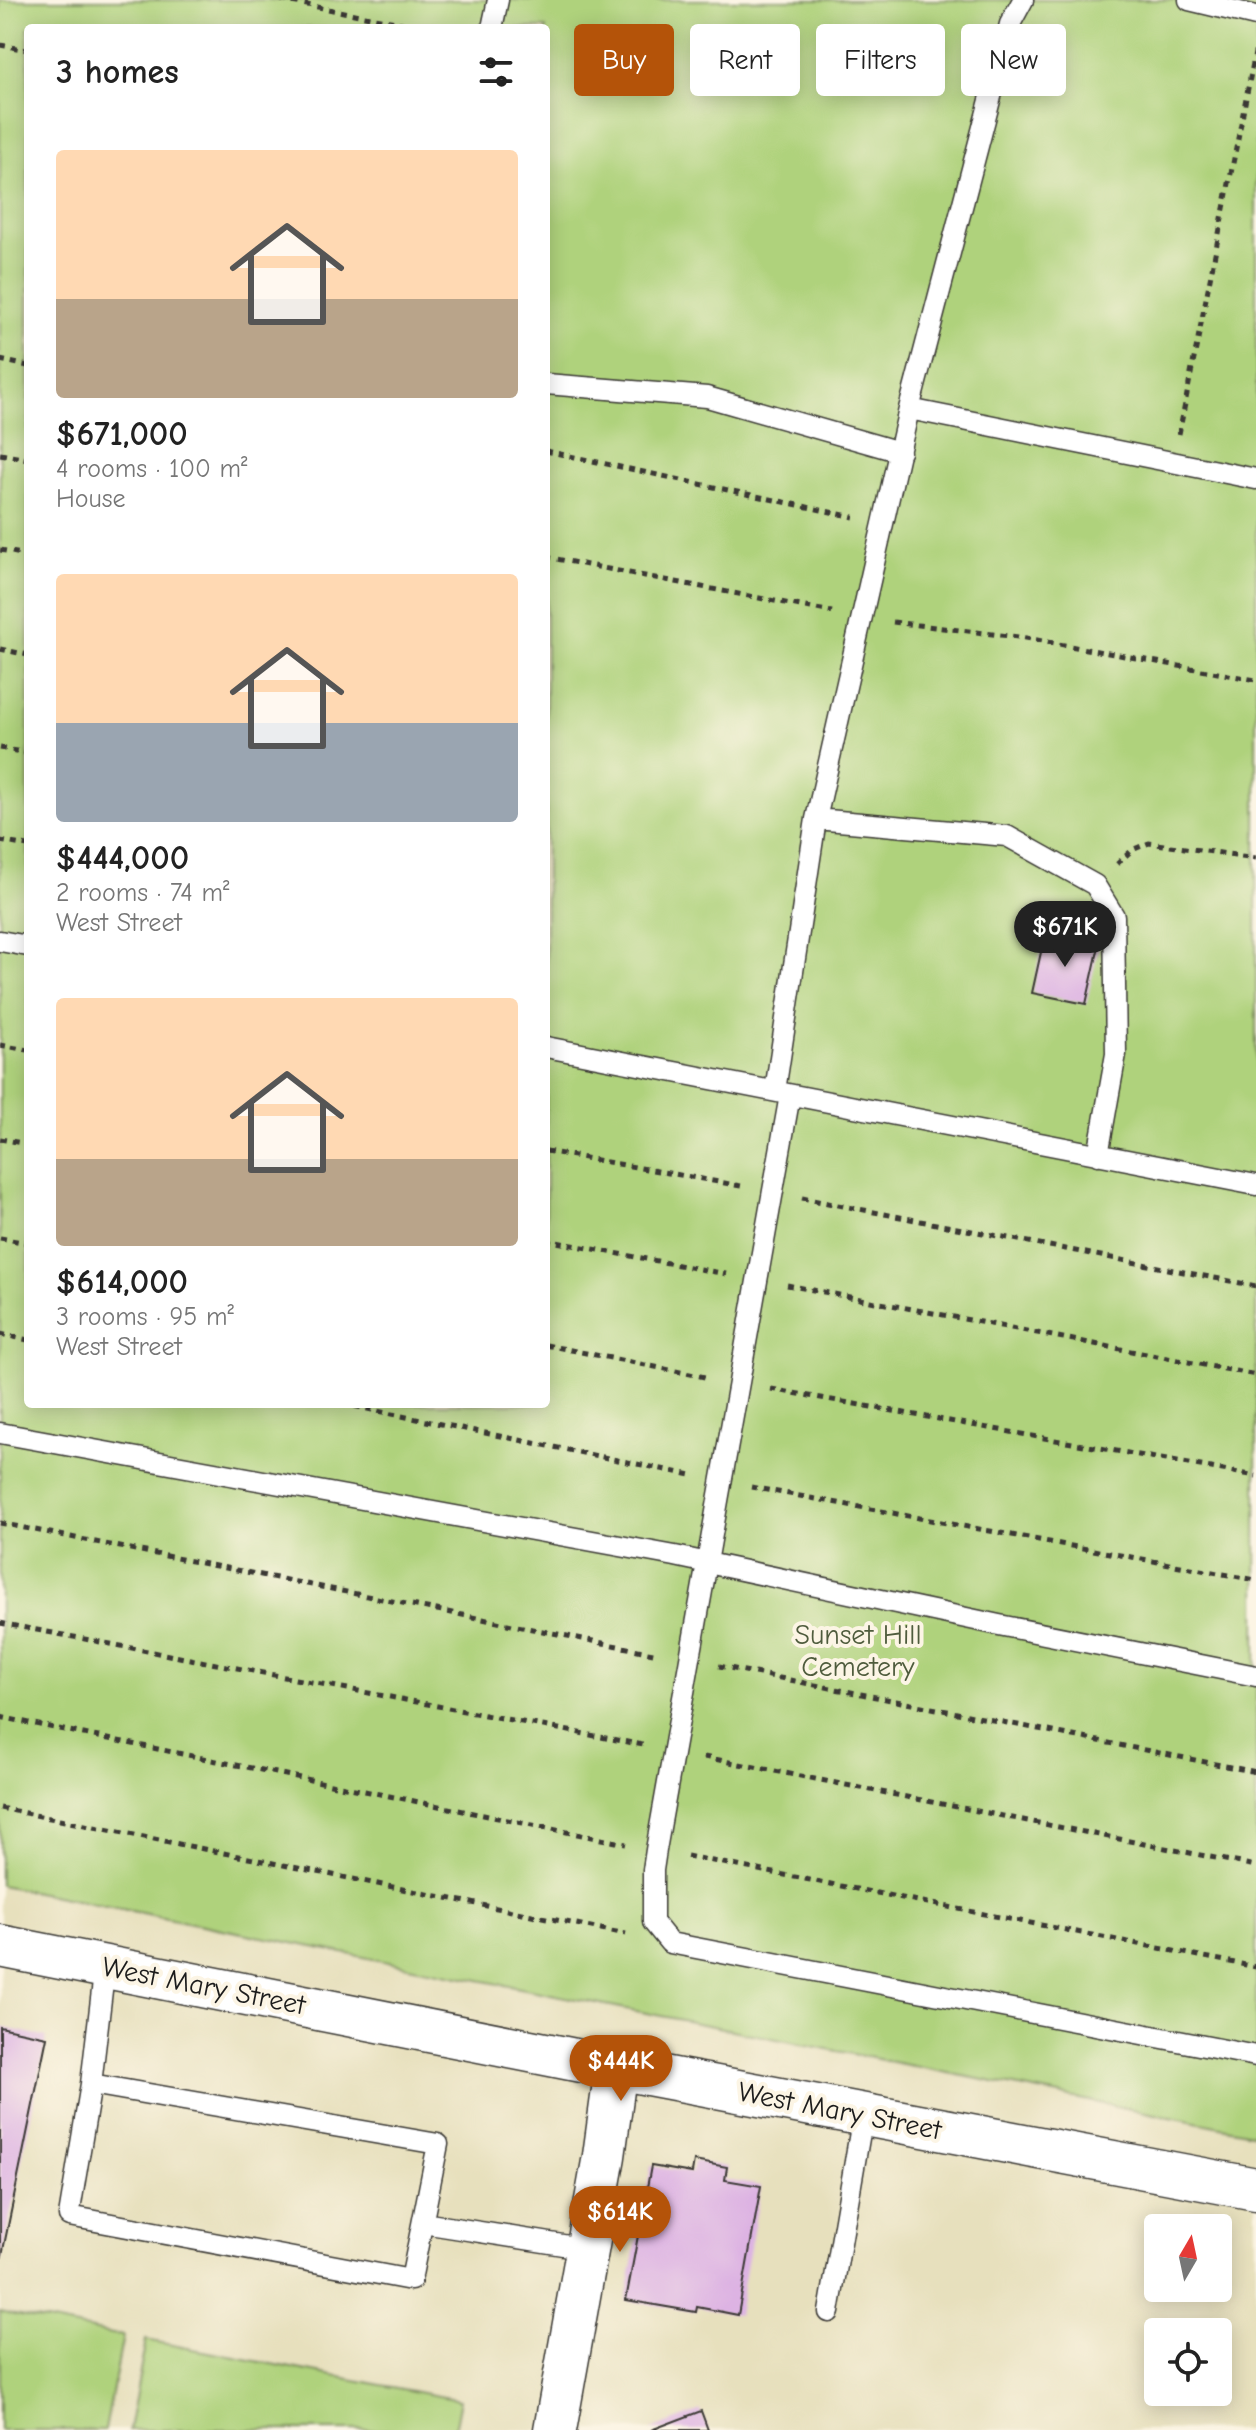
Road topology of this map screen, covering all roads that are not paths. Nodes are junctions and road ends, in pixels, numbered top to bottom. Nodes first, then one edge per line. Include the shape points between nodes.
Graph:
1 (498, 0) edge
2 (1023, 0) edge
3 (1189, 0) edge
4 (1256, 16) edge
5 (493, 24) edge
6 (550, 384) edge
7 (909, 409) junction
8 (900, 452) junction
9 (1256, 479) edge
10 (816, 819) junction
11 (0, 941) edge
12 (24, 945) edge
13 (550, 1048) edge
14 (782, 1093) junction
15 (1098, 1155) junction
16 (1256, 1185) edge
17 (0, 1433) edge
18 (707, 1563) junction
19 (1256, 1676) edge
20 (0, 1946) edge
21 (105, 1965) junction
22 (1256, 2056) edge
23 (616, 2068) junction
24 (91, 2084) junction
25 (863, 2115) junction
26 (1256, 2189) edge
27 (423, 2223) junction
28 (588, 2249) junction
29 (829, 2312) dead end
30 (555, 2430) edge

1 - 5 lane
2 - 7 lane via 1010,24
3 - 4 lane
6 - 8 lane via 707,397
7 - 8 lane
7 - 9 lane
8 - 10 lane
10 - 14 lane
10 - 15 lane via 1007,836 1095,885 1114,916 1116,1054
11 - 12 lane
13 - 14 lane
14 - 15 lane
14 - 18 lane via 775,1192
15 - 16 lane
17 - 18 lane
18 - 19 lane
18 - 22 lane via 653,1870 653,1922 670,1943
20 - 21 street, West Mary Street
21 - 23 street, West Mary Street
21 - 24 lane
23 - 25 street, West Mary Street
23 - 28 street
24 - 27 lane via 438,2144
24 - 27 lane via 69,2216 411,2280
25 - 26 street, West Mary Street
25 - 29 lane
27 - 28 lane
28 - 30 street

